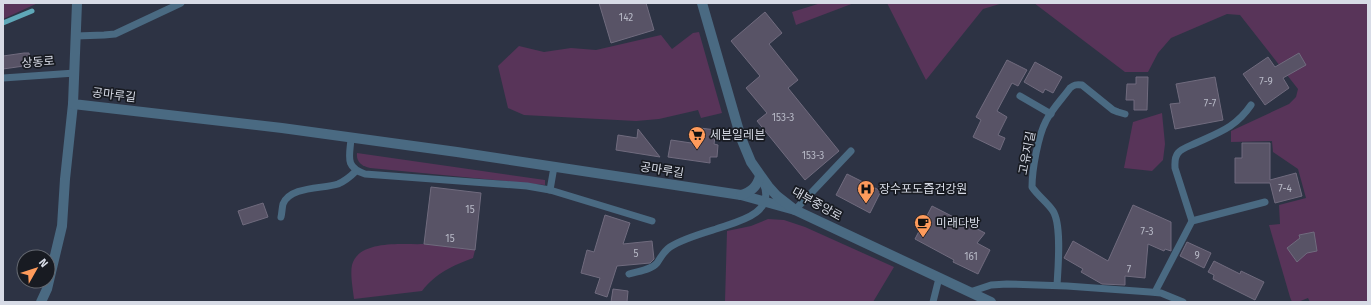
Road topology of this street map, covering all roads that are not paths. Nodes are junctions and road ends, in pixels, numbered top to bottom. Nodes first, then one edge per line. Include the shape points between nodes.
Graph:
1 (78, 3) edge
2 (181, 3) edge
3 (702, 3) edge
4 (76, 36) junction
5 (75, 73) junction
6 (3, 78) edge
7 (1020, 96) dead end
8 (73, 104) junction
9 (1251, 105) dead end
10 (1051, 114) junction
11 (1125, 114) dead end
12 (351, 138) junction
13 (851, 151) dead end
14 (554, 167) junction
15 (356, 171) junction
16 (760, 176) junction
17 (550, 190) junction
18 (741, 195) junction
19 (764, 202) junction
20 (1265, 202) dead end
21 (795, 210) junction
22 (281, 217) dead end
23 (1192, 220) junction
24 (652, 221) dead end
25 (629, 274) dead end
26 (939, 278) junction
27 (1057, 285) junction
28 (970, 292) junction
29 (1155, 292) junction
30 (41, 302) edge
31 (933, 302) edge
32 (991, 302) edge
33 (1183, 302) edge

1 - 4 street
2 - 4 lane via 115,34
3 - 16 street, 대부중앙로 via 741,138
4 - 5 street
5 - 6 lane, 상동로
5 - 8 street
7 - 10 lane
8 - 12 street, 공마루길
8 - 30 street via 62,226 47,289
9 - 23 lane via 1235,124 1177,154 1176,168
10 - 11 lane, 고유지길 via 1070,88 1077,84 1082,85 1113,110
10 - 27 lane, 고유지길 via 1040,137 1032,187 1056,217
12 - 14 street, 공마루길
12 - 15 lane via 349,157
13 - 21 lane
14 - 17 lane
14 - 18 street, 공마루길
15 - 17 lane via 365,174 509,184
15 - 22 lane via 338,184 293,194 284,203
16 - 18 street via 752,191
16 - 19 lane via 766,194
16 - 21 street, 대부중앙로 via 777,196
17 - 24 lane
18 - 19 street, 공마루길
19 - 21 street, 공마루길
19 - 25 lane via 748,219 705,232 670,247 656,264
20 - 23 lane
21 - 26 street, 대부중앙로
23 - 29 lane
26 - 28 street, 대부중앙로
26 - 31 lane
27 - 28 lane via 991,284
27 - 29 lane
28 - 32 street, 대부중앙로
29 - 33 lane

